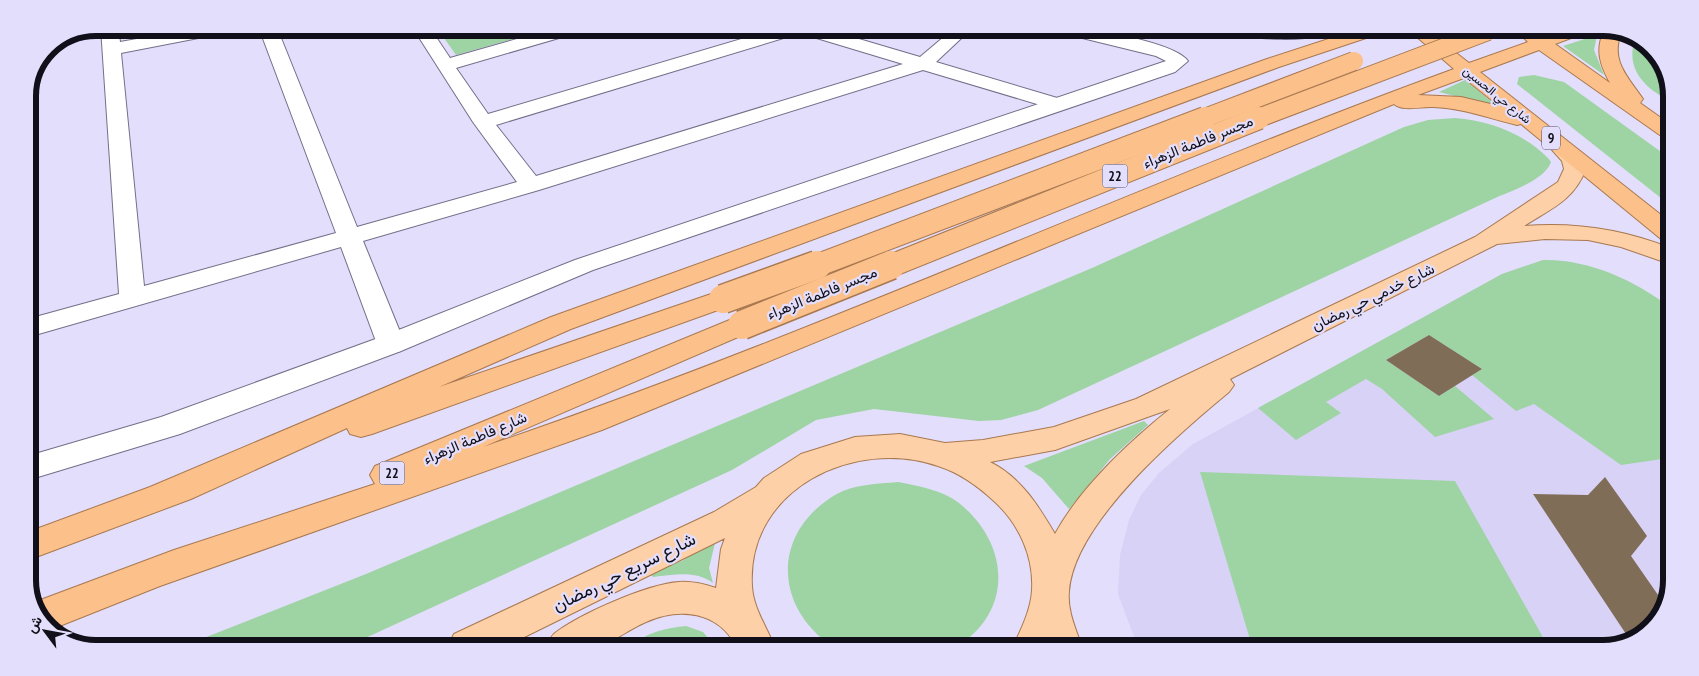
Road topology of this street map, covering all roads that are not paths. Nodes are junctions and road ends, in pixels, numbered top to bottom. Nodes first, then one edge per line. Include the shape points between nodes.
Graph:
1 (111, 36) edge
2 (181, 36) edge
3 (271, 36) edge
4 (426, 36) edge
5 (546, 36) edge
6 (771, 36) edge
7 (829, 36) edge
8 (955, 36) edge
9 (1113, 36) edge
10 (1318, 36) edge
11 (1354, 36) edge
12 (1423, 36) edge
13 (1424, 36) edge
14 (1475, 36) edge
15 (1533, 36) edge
16 (1558, 36) edge
17 (1611, 37) edge
18 (1542, 42) junction
19 (112, 49) junction
20 (1273, 63) junction
21 (923, 64) junction
22 (445, 65) junction
23 (1467, 70) junction
24 (1057, 104) junction
25 (1358, 111) junction
26 (483, 122) junction
27 (1663, 127) edge
28 (1663, 128) edge
29 (1557, 143) junction
30 (531, 185) junction
31 (1663, 228) edge
32 (350, 236) junction
33 (1484, 242) junction
34 (1663, 254) edge
35 (132, 298) junction
36 (742, 325) joint
37 (36, 326) edge
38 (391, 344) junction
39 (1262, 352) junction
40 (945, 455) junction
41 (36, 466) edge
42 (776, 487) junction
43 (162, 496) junction
44 (36, 543) edge
45 (157, 572) junction
46 (1050, 590) junction
47 (69, 606) edge
48 (480, 640) edge
49 (577, 640) edge
50 (752, 640) edge
51 (1036, 640) edge
52 (1060, 640) edge

1 - 19 street
2 - 19 street
3 - 32 street
4 - 22 street
5 - 22 street
6 - 26 street
7 - 21 street
8 - 21 street
9 - 24 street via 1179,61 1168,68
10 - 20 highway
11 - 20 highway
12 - 43 highway, مجسر فاطمة الزهراء / 22, bridge via 1255,97 882,242
13 - 23 highway, شارع حي الحسين / 9
14 - 36 highway, مجسر فاطمة الزهراء / 22, bridge via 1277,110
15 - 18 highway
16 - 18 highway
17 - 27 highway via 1607,49 1611,67 1627,92
18 - 23 highway
18 - 28 highway
19 - 35 street
20 - 25 highway via 1315,59 1362,73 1375,84 1378,95
20 - 43 highway via 561,323
21 - 24 street
21 - 30 street
22 - 26 street
23 - 25 highway
23 - 29 highway, شارع حي الحسين / 9
24 - 38 street via 584,265
25 - 29 highway via 1406,102 1465,104 1522,121
25 - 45 highway via 591,422
26 - 30 street
29 - 31 highway, شارع حي الحسين / 9
29 - 33 main road via 1568,153 1575,169 1568,186
30 - 32 street
32 - 35 street
32 - 38 street
33 - 34 main road via 1524,233 1560,230 1633,243
33 - 39 main road, شارع خدمي حي رمضان
35 - 37 street
36 - 45 highway, شارع فاطمة الزهراء / 22
38 - 41 street via 169,426
39 - 40 main road via 1147,406 1088,428 1020,446
39 - 46 main road via 1174,421 1117,480 1070,539 1061,554
40 - 42 main road via 900,446 855,449 812,463
40 - 46 main road via 987,475 1021,506 1043,545
42 - 48 main road, شارع سريع حي رمضان via 746,510 700,536
42 - 50 main road via 752,516 738,549 734,587
43 - 44 highway, 22
45 - 47 highway, شارع فاطمة الزهراء / 22
46 - 51 main road
46 - 52 main road
49 - 50 main road via 625,614 673,597 692,597 715,603 734,615

